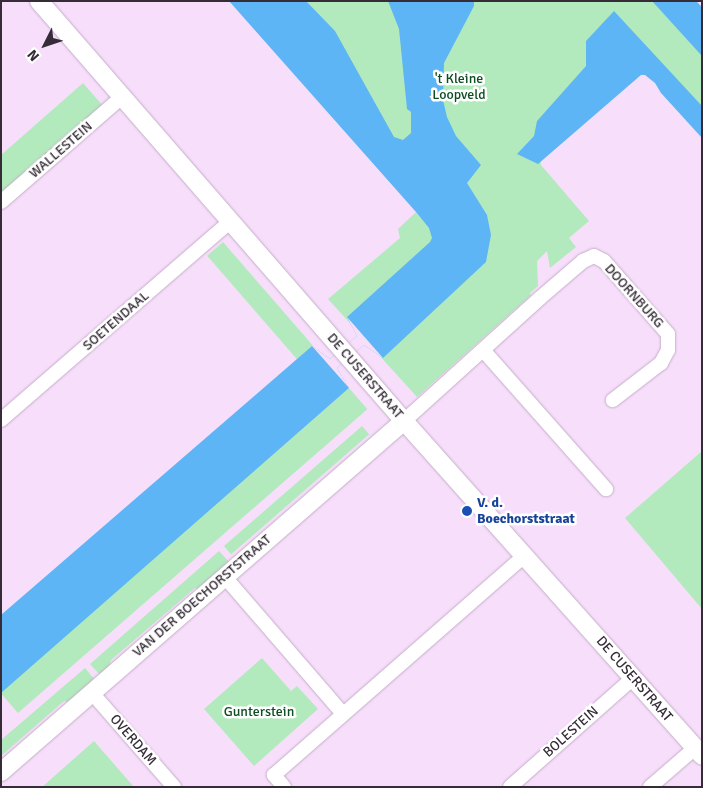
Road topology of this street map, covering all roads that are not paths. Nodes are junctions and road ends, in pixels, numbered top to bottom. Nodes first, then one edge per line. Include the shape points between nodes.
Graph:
1 (39, 1) edge
2 (122, 97) junction
3 (1, 202) edge
4 (231, 222) junction
5 (483, 350) junction
6 (613, 400) dead end
7 (1, 420) edge
8 (404, 421) junction
9 (606, 489) dead end
10 (525, 555) junction
11 (224, 576) junction
12 (633, 678) junction
13 (92, 693) junction
14 (344, 714) junction
15 (698, 752) edge
16 (1, 772) edge
17 (174, 787) edge
18 (284, 787) edge
19 (510, 787) edge
20 (650, 787) edge

1 - 2 street, DE CUSERSTRAAT
2 - 3 street, WALLESTEIN
2 - 4 street, DE CUSERSTRAAT
4 - 7 street, SOETENDAAL
4 - 8 street, DE CUSERSTRAAT
5 - 6 street, DOORNBURG via 583,261 594,256 604,261 668,334 668,350 661,363
5 - 8 street, DOORNBURG
5 - 9 street
8 - 10 street, DE CUSERSTRAAT
8 - 11 street, VAN DER BOECHORSTSTRAAT
10 - 12 street, DE CUSERSTRAAT
10 - 14 street
11 - 13 street, VAN DER BOECHORSTSTRAAT
11 - 14 street
12 - 15 street, DE CUSERSTRAAT
12 - 19 street, BOLESTEIN
13 - 16 street, VAN DER BOECHORSTSTRAAT
13 - 17 street, OVERDAM
14 - 18 street via 274,775
15 - 20 street, DE CUSERSTRAAT

